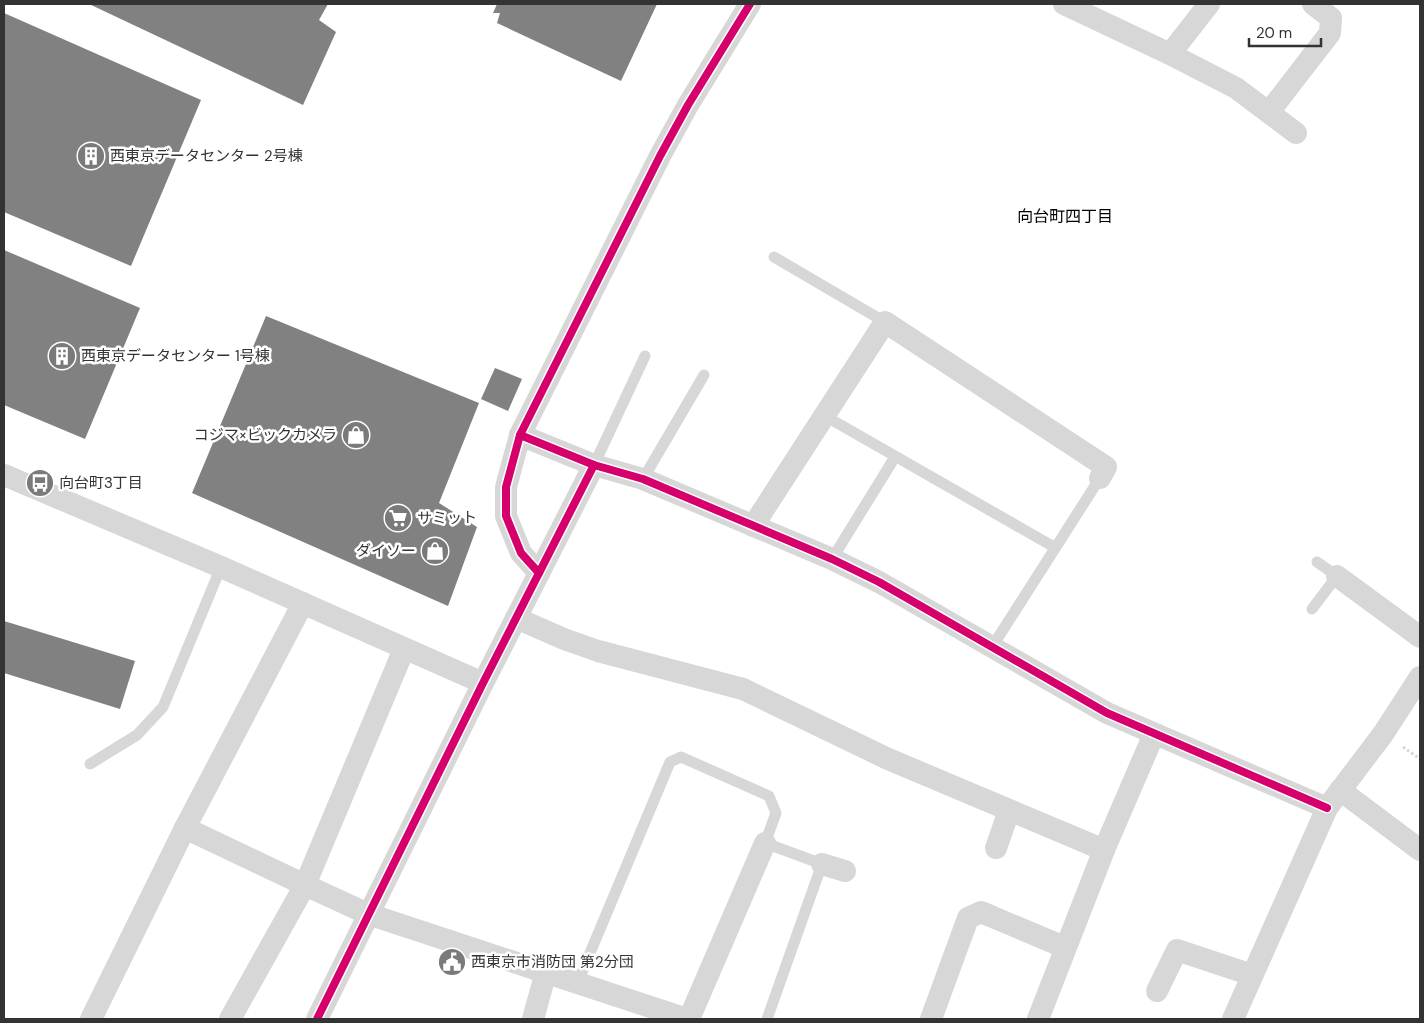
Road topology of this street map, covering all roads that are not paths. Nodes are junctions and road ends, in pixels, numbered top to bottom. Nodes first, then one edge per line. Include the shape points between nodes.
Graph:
1 (750, 4) edge
2 (1064, 4) edge
3 (1209, 4) edge
4 (1313, 4) edge
5 (1170, 54) junction
6 (1269, 112) junction
7 (1296, 133) dead end
8 (774, 257) dead end
9 (885, 322) junction
10 (645, 356) dead end
11 (704, 375) dead end
12 (825, 416) junction
13 (520, 435) junction
14 (894, 457) junction
15 (594, 465) junction
16 (4, 475) edge
17 (1100, 478) joint
18 (643, 479) junction
19 (753, 526) junction
20 (1054, 547) junction
21 (832, 559) junction
22 (1317, 562) dead end
23 (221, 566) junction
24 (539, 573) junction
25 (1336, 576) junction
26 (303, 603) junction
27 (1312, 609) dead end
28 (516, 618) junction
29 (1420, 637) edge
30 (992, 647) junction
31 (404, 650) junction
32 (1420, 677) edge
33 (482, 683) junction
34 (1154, 734) junction
35 (90, 764) dead end
36 (1334, 799) junction
37 (1009, 811) junction
38 (185, 828) junction
39 (765, 843) junction
40 (996, 848) dead end
41 (1104, 850) junction
42 (1420, 850) edge
43 (822, 864) junction
44 (844, 871) dead end
45 (305, 885) junction
46 (368, 914) junction
47 (1064, 946) junction
48 (546, 972) junction
49 (1252, 975) junction
50 (576, 984) junction
51 (1157, 991) dead end
52 (91, 1019) edge
53 (230, 1019) edge
54 (317, 1019) edge
55 (532, 1019) edge
56 (688, 1019) edge
57 (767, 1019) edge
58 (931, 1019) edge
59 (1038, 1019) edge
60 (1233, 1019) edge

1 - 13 street via 660,156
2 - 5 street
3 - 5 street
4 - 6 street via 1331,18 1330,33
5 - 6 street via 1236,88
6 - 7 street
8 - 9 lane
9 - 12 street
9 - 17 street via 1106,467
10 - 15 lane
11 - 18 lane
12 - 14 lane
12 - 19 street
13 - 15 street
13 - 24 street via 506,487 506,516 521,553
14 - 20 lane
14 - 21 lane
15 - 18 street
15 - 24 street
16 - 23 street
17 - 20 lane
18 - 19 street
19 - 21 street
20 - 30 lane
21 - 30 street
22 - 25 lane
23 - 26 street
23 - 35 lane via 163,707 136,735
24 - 28 street
25 - 27 lane
25 - 29 street
26 - 31 street
26 - 38 street
28 - 33 street
28 - 37 street via 598,651 744,689 886,758
30 - 34 street via 1107,713
31 - 33 street
31 - 45 street
32 - 36 street via 1384,734
33 - 46 street
34 - 36 street
34 - 41 street
36 - 42 street
36 - 49 street
37 - 40 street
37 - 41 street
38 - 45 street
38 - 52 street
39 - 43 lane
39 - 50 lane via 776,813 769,796 681,757 670,762
39 - 56 street
41 - 47 street
43 - 44 street
43 - 57 lane
45 - 46 street
45 - 53 street
46 - 48 street
46 - 54 street
47 - 58 street via 981,912 968,918
47 - 59 street
48 - 50 street
48 - 55 street
49 - 51 street via 1177,950
49 - 60 street
50 - 56 street

